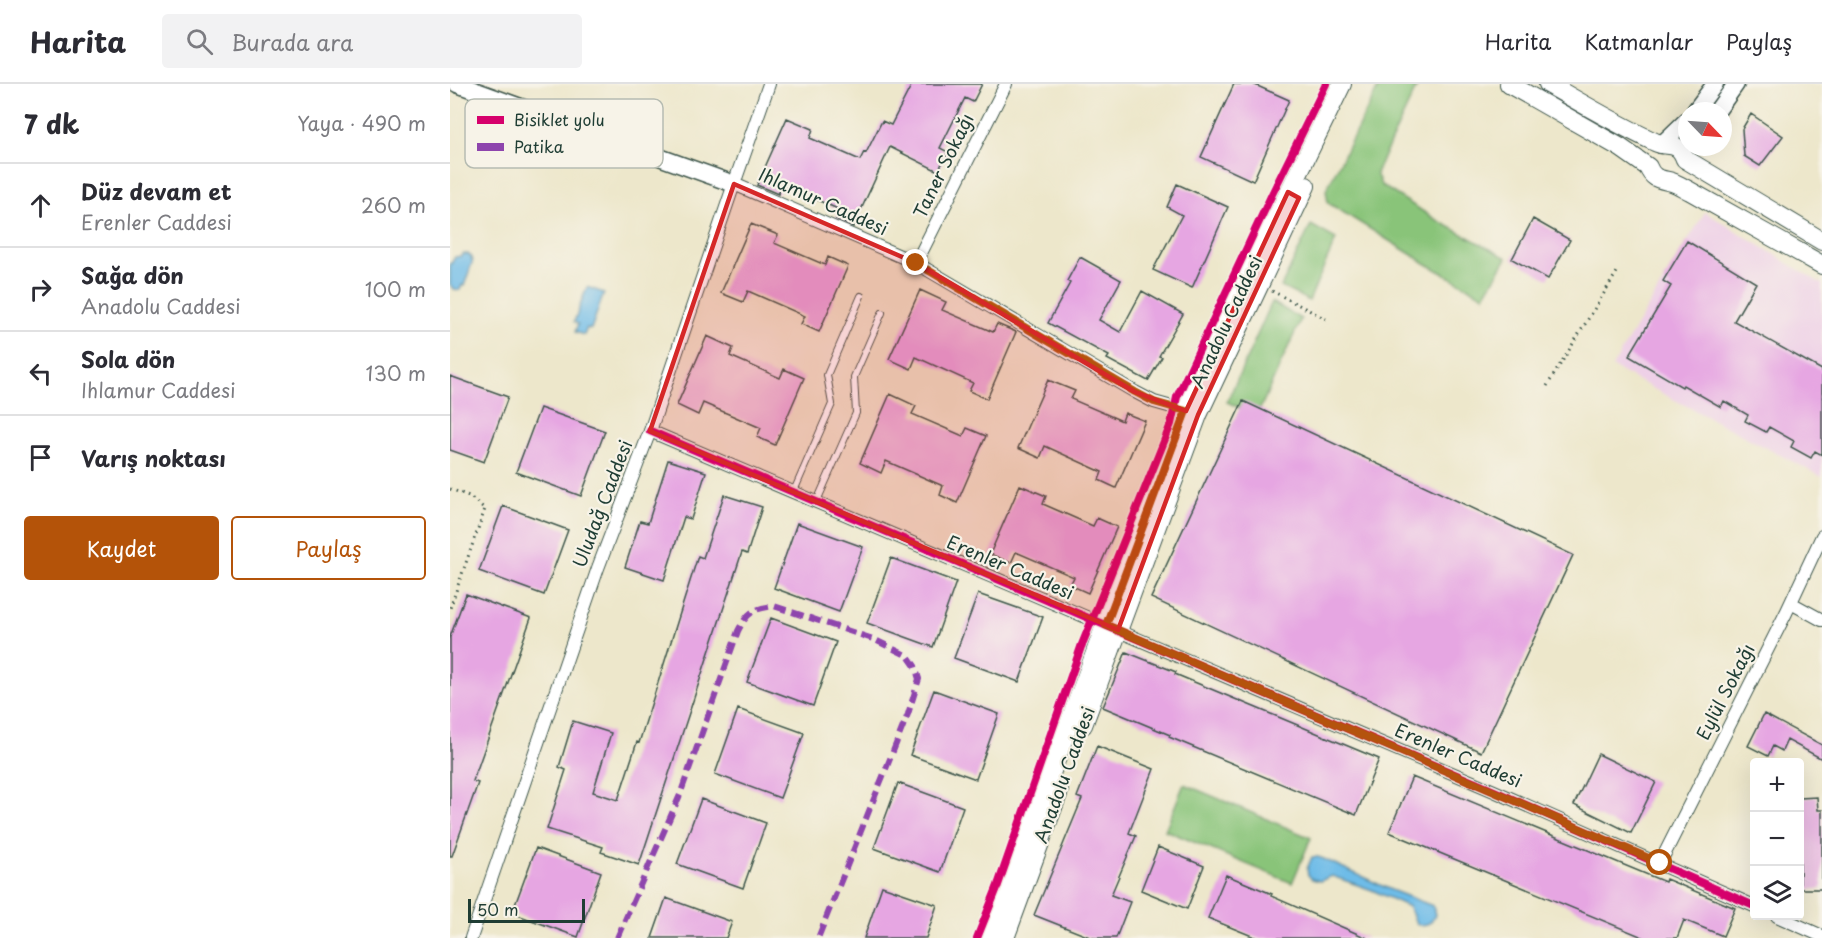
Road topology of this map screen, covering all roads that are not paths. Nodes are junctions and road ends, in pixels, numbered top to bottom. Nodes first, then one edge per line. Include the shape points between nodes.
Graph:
1 (457, 84) edge
2 (769, 84) edge
3 (1006, 84) edge
4 (1342, 84) edge
5 (1355, 84) edge
6 (1509, 84) edge
7 (1548, 84) edge
8 (1715, 84) edge
9 (1736, 84) edge
10 (499, 99) edge
11 (1702, 102) edge
12 (1723, 102) edge
13 (1678, 129) edge
14 (1661, 145) junction
15 (1678, 148) edge
16 (1688, 156) edge
17 (1694, 156) edge
18 (663, 158) edge
19 (1648, 167) junction
20 (1669, 181) junction
21 (734, 184) junction
22 (1294, 195) junction
23 (1822, 241) edge
24 (916, 263) junction
25 (1822, 265) edge
26 (861, 297) dead end
27 (882, 313) dead end
28 (1192, 413) junction
29 (650, 431) junction
30 (794, 491) junction
31 (817, 501) junction
32 (1822, 536) edge
33 (1791, 603) junction
34 (1822, 620) edge
35 (1112, 628) junction
36 (1660, 863) junction
37 (1750, 904) edge
38 (1788, 920) edge
39 (1822, 936) edge
40 (471, 938) edge
41 (991, 938) edge
42 (1005, 938) edge

1 - 10 street, Ihlamur Caddesi
2 - 21 street, Uludağ Caddesi
3 - 24 street, Taner Sokağı
4 - 22 main road, Anadolu Caddesi
5 - 22 main road, Anadolu Caddesi
6 - 19 main road
7 - 14 main road
8 - 11 street
9 - 12 street
13 - 14 street
14 - 15 main road
14 - 19 main road via 1652,151
16 - 20 main road via 1680,176
17 - 23 main road
18 - 21 street, Ihlamur Caddesi
19 - 20 main road via 1654,177
20 - 25 main road
21 - 24 street, Ihlamur Caddesi
21 - 29 street, Uludağ Caddesi
22 - 28 main road, Anadolu Caddesi via 1226,321
24 - 28 street, Ihlamur Caddesi via 1135,392
26 - 30 lane via 827,375 832,404
27 - 31 lane via 854,377 856,413
28 - 35 main road, Anadolu Caddesi
29 - 30 street, Erenler Caddesi
29 - 40 street, Uludağ Caddesi via 598,567
30 - 31 street, Erenler Caddesi
31 - 35 street, Erenler Caddesi
32 - 33 street, Eylül Sokağı
33 - 34 street
33 - 36 street, Eylül Sokağı
35 - 36 street, Erenler Caddesi
35 - 41 main road, Anadolu Caddesi
35 - 42 main road, Anadolu Caddesi
36 - 37 street, Erenler Caddesi
38 - 39 street

